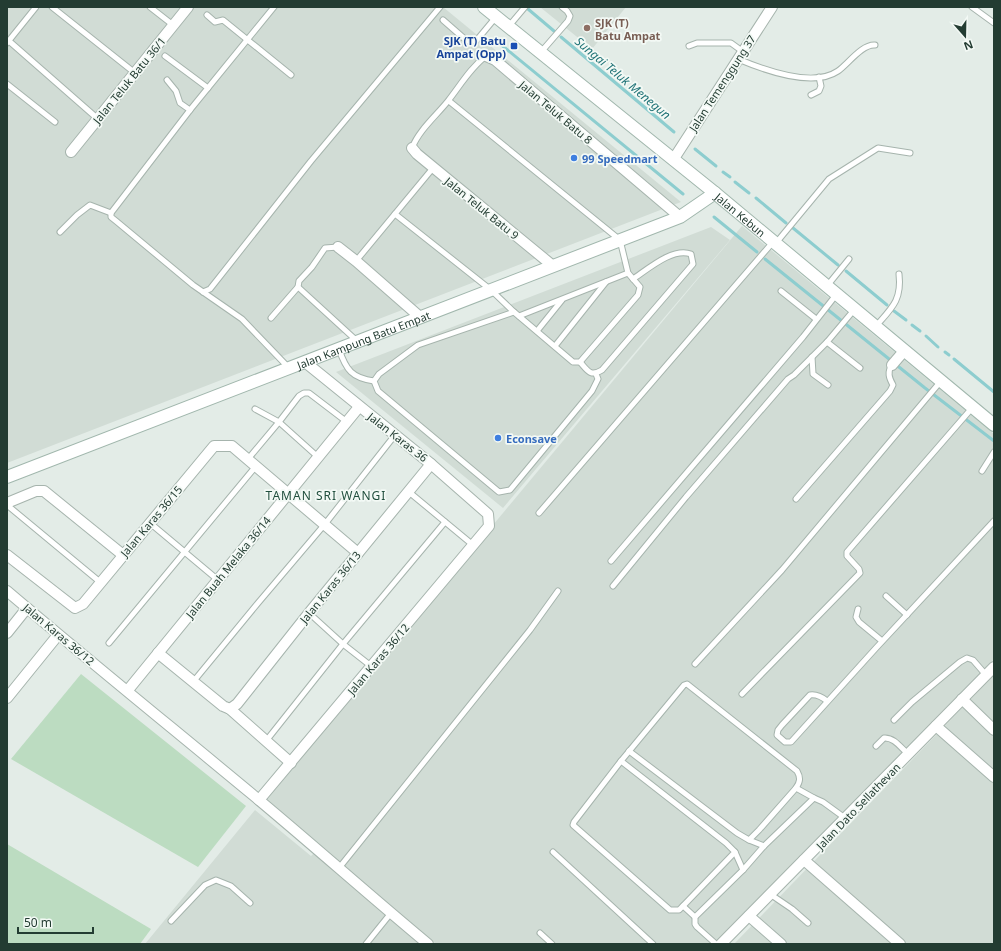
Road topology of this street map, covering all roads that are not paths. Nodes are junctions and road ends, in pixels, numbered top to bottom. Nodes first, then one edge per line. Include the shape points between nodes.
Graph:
1 (36, 7) edge
2 (52, 7) edge
3 (150, 7) edge
4 (188, 7) edge
5 (274, 7) edge
6 (440, 7) edge
7 (484, 7) edge
8 (525, 7) edge
9 (562, 7) edge
10 (772, 7) edge
11 (972, 7) edge
12 (207, 15) dead end
13 (496, 17) junction
14 (443, 20) dead end
15 (994, 23) edge
16 (173, 25) junction
17 (509, 27) junction
18 (248, 40) junction
19 (8, 42) edge
20 (875, 45) dead end
21 (689, 46) dead end
22 (541, 53) junction
23 (740, 55) junction
24 (165, 56) dead end
25 (486, 56) joint
26 (135, 73) junction
27 (291, 75) dead end
28 (819, 77) junction
29 (167, 80) dead end
30 (7, 84) edge
31 (208, 88) junction
32 (811, 95) dead end
33 (449, 100) junction
34 (190, 110) junction
35 (98, 119) junction
36 (55, 122) dead end
37 (412, 148) joint
38 (71, 152) dead end
39 (910, 153) dead end
40 (673, 160) junction
41 (433, 168) junction
42 (715, 193) junction
43 (111, 212) junction
44 (395, 214) junction
45 (680, 217) junction
46 (60, 232) dead end
47 (620, 240) junction
48 (774, 243) junction
49 (338, 247) joint
50 (850, 259) dead end
51 (356, 261) junction
52 (553, 266) junction
53 (628, 273) junction
54 (899, 274) dead end
55 (633, 279) junction
56 (607, 281) junction
57 (298, 287) junction
58 (826, 287) junction
59 (491, 290) junction
60 (781, 291) dead end
61 (203, 292) junction
62 (836, 295) junction
63 (562, 299) junction
64 (854, 310) junction
65 (514, 312) junction
66 (519, 316) junction
67 (420, 317) junction
68 (271, 318) dead end
69 (816, 320) junction
70 (876, 327) junction
71 (537, 331) junction
72 (358, 341) junction
73 (827, 342) junction
74 (555, 346) junction
75 (339, 349) junction
76 (904, 351) junction
77 (812, 357) junction
78 (305, 362) junction
79 (580, 362) junction
80 (894, 363) joint
81 (289, 368) junction
82 (860, 368) dead end
83 (596, 374) junction
84 (374, 381) junction
85 (941, 381) junction
86 (828, 385) dead end
87 (359, 407) junction
88 (255, 410) dead end
89 (966, 414) junction
90 (279, 422) junction
91 (346, 422) junction
92 (994, 425) edge
93 (396, 435) junction
94 (994, 452) edge
95 (318, 457) junction
96 (248, 459) junction
97 (432, 464) junction
98 (256, 466) junction
99 (982, 471) dead end
100 (7, 477) edge
101 (409, 492) junction
102 (288, 494) junction
103 (796, 499) dead end
104 (7, 504) edge
105 (539, 513) dead end
106 (488, 514) joint
107 (994, 521) edge
108 (150, 522) junction
109 (445, 522) junction
110 (324, 524) junction
111 (473, 545) junction
112 (186, 552) junction
113 (358, 553) junction
114 (7, 555) edge
115 (123, 555) junction
116 (611, 561) dead end
117 (218, 580) junction
118 (100, 582) junction
119 (613, 586) dead end
120 (7, 591) edge
121 (558, 591) dead end
122 (886, 596) dead end
123 (27, 608) junction
124 (858, 609) dead end
125 (309, 613) junction
126 (907, 615) junction
127 (7, 633) edge
128 (58, 635) junction
129 (882, 641) junction
130 (109, 643) dead end
131 (343, 644) junction
132 (158, 653) junction
133 (695, 664) dead end
134 (371, 666) junction
135 (994, 667) edge
136 (986, 675) junction
137 (193, 682) junction
138 (128, 690) junction
139 (742, 694) dead end
140 (7, 698) edge
141 (827, 701) junction
142 (968, 705) junction
143 (230, 709) junction
144 (894, 720) dead end
145 (938, 728) junction
146 (994, 730) edge
147 (266, 742) junction
148 (876, 746) dead end
149 (629, 751) junction
150 (908, 754) junction
151 (621, 761) junction
152 (291, 762) junction
153 (994, 777) edge
154 (796, 788) junction
155 (814, 798) junction
156 (259, 800) junction
157 (845, 818) junction
158 (749, 840) junction
159 (764, 846) junction
160 (552, 852) dead end
161 (735, 852) junction
162 (804, 860) junction
163 (339, 868) junction
164 (743, 870) junction
165 (770, 894) junction
166 (250, 903) dead end
167 (683, 906) junction
168 (391, 913) junction
169 (749, 916) junction
170 (696, 917) junction
171 (171, 921) dead end
172 (808, 923) dead end
173 (540, 933) dead end
174 (366, 944) edge
175 (428, 944) edge
176 (552, 944) edge
177 (653, 944) edge
178 (716, 944) edge
179 (721, 944) edge
180 (781, 944) edge
181 (900, 944) edge

1 - 19 lane
2 - 26 lane
3 - 16 lane
4 - 16 street, Jalan Teluk Batu 36/1
5 - 18 lane
6 - 61 lane via 311,161 210,289
7 - 13 main road, Jalan Kebun
8 - 17 lane
9 - 22 lane via 570,16 568,22
10 - 23 street, Jalan Temenggung 37
11 - 15 lane
12 - 18 lane via 215,22 223,20
13 - 14 lane via 476,41 467,40
13 - 17 main road, Jalan Kebun
16 - 26 street, Jalan Teluk Batu 36/1
17 - 22 main road, Jalan Kebun
18 - 27 lane
18 - 31 lane
19 - 35 lane
20 - 28 lane via 870,45 838,71 826,77
21 - 23 lane via 697,43 731,43
22 - 40 main road, Jalan Kebun
23 - 28 lane via 778,73 803,78
23 - 40 street, Jalan Temenggung 37
24 - 31 lane
25 - 33 lane via 477,62
25 - 45 street, Jalan Teluk Batu 8 via 495,60
26 - 35 street, Jalan Teluk Batu 36/1
28 - 32 lane via 819,91
29 - 34 lane via 176,91 180,102
30 - 36 lane
31 - 34 lane
33 - 37 lane via 415,140
33 - 47 lane
34 - 43 lane
35 - 38 street, Jalan Teluk Batu 36/1
37 - 41 street, Jalan Teluk Batu 9
39 - 48 lane via 878,148 829,179
40 - 42 main road, Jalan Kebun
41 - 44 lane
41 - 52 street, Jalan Teluk Batu 9
42 - 45 main road, Jalan Kampung Batu Empat
42 - 48 main road, Jalan Kebun
43 - 46 lane via 90,205
43 - 61 lane via 111,217
44 - 51 lane
44 - 59 lane
45 - 47 main road, Jalan Kampung Batu Empat
47 - 52 main road, Jalan Kampung Batu Empat
47 - 53 lane
48 - 58 main road, Jalan Kebun
48 - 105 lane
49 - 51 street
49 - 57 lane via 325,248 299,281
50 - 58 lane
51 - 67 street
52 - 59 main road, Jalan Kampung Batu Empat
53 - 55 lane
53 - 56 lane
54 - 70 lane via 900,286 895,304
55 - 79 lane via 640,287 638,295
55 - 83 lane via 663,258 685,251 691,254 693,264
56 - 63 lane
56 - 74 lane
57 - 68 lane
57 - 72 lane
58 - 62 main road, Jalan Kebun
59 - 65 lane
59 - 67 main road, Jalan Kampung Batu Empat
60 - 69 lane
61 - 81 lane via 242,319
62 - 64 main road, Jalan Kebun
62 - 69 lane
63 - 66 lane
63 - 71 lane
64 - 70 main road, Jalan Kebun
64 - 73 lane
65 - 66 lane
65 - 84 lane via 418,345 378,374
66 - 71 lane
67 - 72 main road, Jalan Kampung Batu Empat
69 - 116 lane
70 - 76 main road, Jalan Kebun
71 - 74 lane
72 - 75 main road, Jalan Kampung Batu Empat
73 - 77 lane
73 - 82 lane
74 - 79 lane via 573,362
75 - 78 main road, Jalan Kampung Batu Empat
75 - 84 lane via 350,373 363,380
76 - 80 street
76 - 85 main road, Jalan Kebun
77 - 86 lane via 813,374
77 - 119 lane via 788,379
78 - 81 main road, Jalan Kampung Batu Empat
78 - 87 street, Jalan Karas 36
79 - 83 lane via 590,373
80 - 103 lane via 890,369 889,377 893,385 890,391
81 - 100 main road, Jalan Kampung Batu Empat
83 - 84 lane via 598,379 592,391 510,490 499,492 386,399 378,391
85 - 89 main road, Jalan Kebun
85 - 133 lane via 782,570
87 - 91 street, Jalan Buah Melaka 36/14
87 - 93 street, Jalan Karas 36
88 - 90 lane
89 - 92 main road, Jalan Kebun
89 - 139 lane via 847,552 847,556 860,573
90 - 91 lane via 299,396 309,393
90 - 95 lane
90 - 96 lane
91 - 95 street, Jalan Buah Melaka 36/14
93 - 97 street, Jalan Karas 36
93 - 110 lane
94 - 99 lane
95 - 102 street, Jalan Buah Melaka 36/14
96 - 98 street
96 - 108 street, Jalan Karas 36/15 via 232,446 214,446
97 - 101 street, Jalan Karas 36/13
97 - 106 street, Jalan Karas 36
98 - 102 street
98 - 112 lane
101 - 109 lane
101 - 113 street, Jalan Karas 36/13
102 - 110 street
102 - 117 street, Jalan Buah Melaka 36/14
104 - 115 street via 36,491 44,491
104 - 118 lane
106 - 111 street, Jalan Karas 36/12 via 489,526
107 - 126 lane
108 - 112 lane
108 - 115 street, Jalan Karas 36/15
109 - 111 lane
109 - 131 lane
110 - 113 street
110 - 137 lane
111 - 134 street, Jalan Karas 36/12
112 - 117 lane
112 - 130 lane
113 - 125 street, Jalan Karas 36/13
114 - 118 street, Jalan Karas 36/15 via 75,608 83,604
115 - 118 street, Jalan Karas 36/15
117 - 132 street, Jalan Buah Melaka 36/14
120 - 123 street, Jalan Karas 36/12
121 - 163 lane via 530,630
122 - 126 lane
123 - 127 street
123 - 128 street, Jalan Karas 36/12
124 - 129 lane via 856,616 859,622
125 - 131 lane
125 - 143 street, Jalan Karas 36/13 via 237,704
126 - 129 lane
128 - 138 street, Jalan Karas 36/12
128 - 140 street
129 - 141 lane
131 - 134 lane
131 - 147 lane
132 - 137 street
132 - 138 street, Jalan Buah Melaka 36/14
134 - 152 street, Jalan Karas 36/12
135 - 136 street, Jalan Dato Sellathevan
136 - 142 street, Jalan Dato Sellathevan
136 - 144 lane via 973,660 967,658 912,702
137 - 143 street
138 - 156 street, Jalan Karas 36/12
141 - 141 lane via 815,694 810,695 782,725 778,735 785,742 790,742
142 - 145 street, Jalan Dato Sellathevan
142 - 146 street
143 - 147 street
145 - 150 street, Jalan Dato Sellathevan
145 - 153 street
147 - 152 street
148 - 150 lane via 884,738 892,739
149 - 151 lane
149 - 154 lane via 687,684 797,771 800,776
149 - 158 lane
150 - 157 street, Jalan Dato Sellathevan
151 - 161 lane
151 - 167 lane via 573,825 670,910 679,910
152 - 156 street, Jalan Karas 36/12
154 - 155 lane
154 - 158 lane
155 - 157 lane
155 - 159 lane
156 - 163 street, Jalan Karas 36/12
157 - 162 street, Jalan Dato Sellathevan
158 - 159 lane
159 - 164 lane
160 - 177 lane
161 - 164 lane
161 - 167 lane
162 - 165 street, Jalan Dato Sellathevan
162 - 181 street
163 - 168 street, Jalan Karas 36/12
164 - 170 lane
165 - 169 street, Jalan Dato Sellathevan
165 - 172 lane
166 - 171 lane via 231,886 216,880 205,885
167 - 170 lane
168 - 174 lane
168 - 175 street, Jalan Karas 36/12
169 - 179 street, Jalan Dato Sellathevan
169 - 180 street
170 - 178 lane via 697,927
173 - 176 lane

